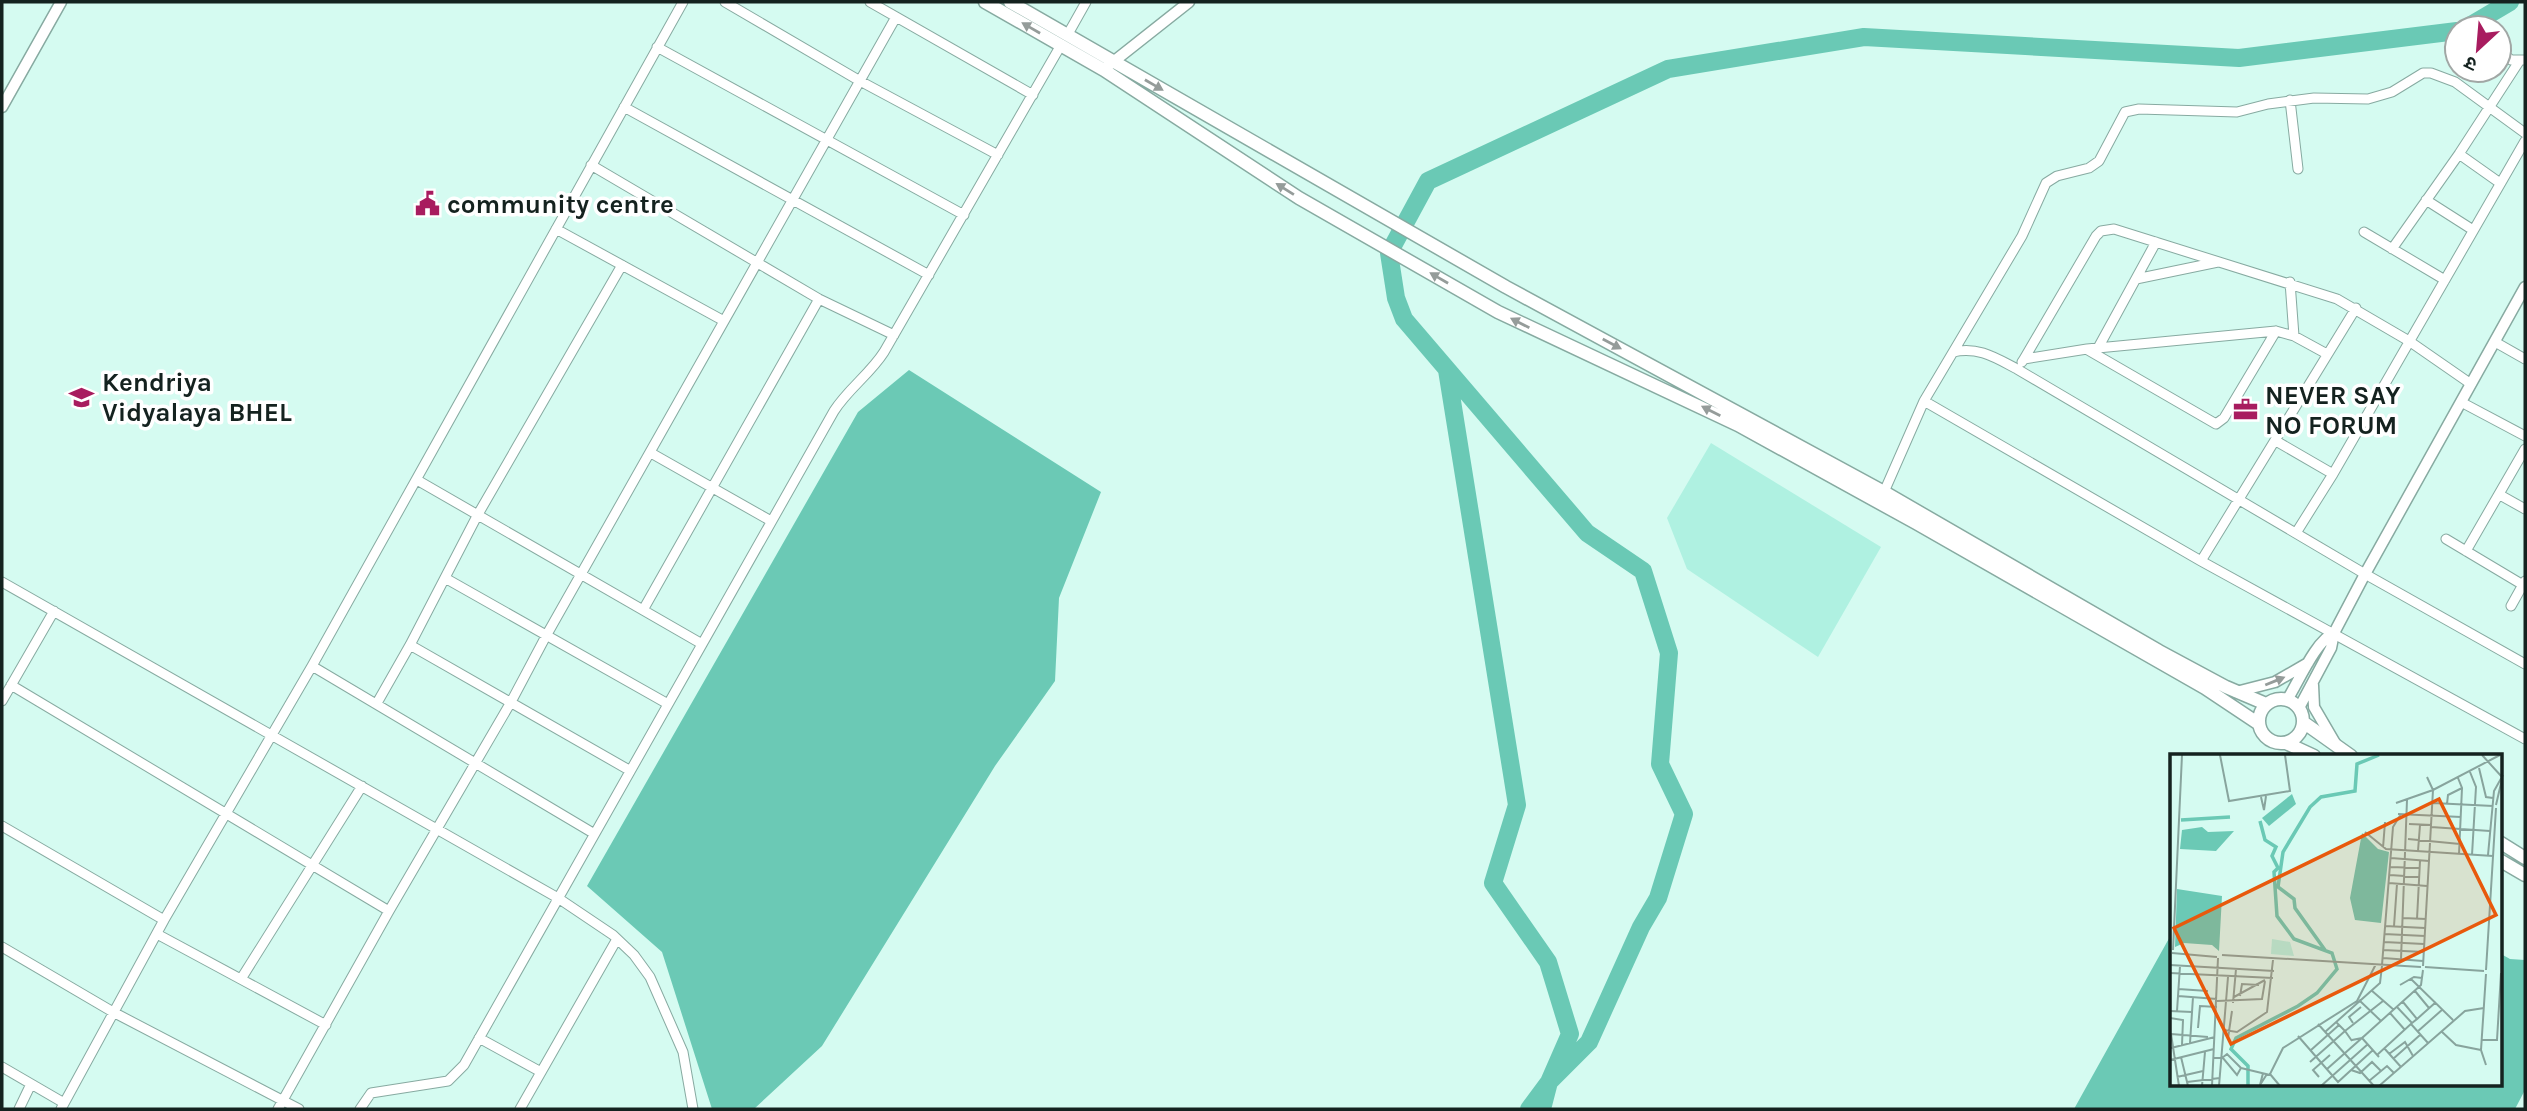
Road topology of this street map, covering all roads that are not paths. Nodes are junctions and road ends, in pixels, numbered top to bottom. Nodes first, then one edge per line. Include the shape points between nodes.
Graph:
1 (61, 2) edge
2 (682, 2) edge
3 (725, 2) edge
4 (870, 2) edge
5 (985, 2) edge
6 (1010, 2) edge
7 (1086, 2) edge
8 (1189, 2) edge
9 (897, 17) junction
10 (1064, 40) junction
11 (657, 47) junction
12 (2524, 60) edge
13 (1114, 62) junction
14 (1104, 70) junction
15 (860, 81) junction
16 (1033, 94) junction
17 (2290, 100) junction
18 (2, 107) edge
19 (624, 107) junction
20 (2490, 107) junction
21 (2525, 133) edge
22 (827, 139) junction
23 (2525, 141) edge
24 (2459, 154) junction
25 (998, 155) junction
26 (591, 165) junction
27 (2298, 169) dead end
28 (2500, 183) junction
29 (793, 200) junction
30 (2426, 200) junction
31 (964, 215) junction
32 (556, 229) junction
33 (2473, 230) junction
34 (2364, 232) dead end
35 (2156, 242) junction
36 (2392, 249) junction
37 (758, 261) junction
38 (2220, 261) junction
39 (622, 265) junction
40 (929, 275) junction
41 (2136, 279) junction
42 (2445, 280) junction
43 (2290, 282) junction
44 (2525, 288) edge
45 (819, 299) junction
46 (2356, 308) junction
47 (724, 321) junction
48 (2276, 331) junction
49 (894, 335) junction
50 (2294, 335) junction
51 (2409, 341) junction
52 (2495, 342) junction
53 (2098, 348) junction
54 (2087, 349) junction
55 (1953, 352) junction
56 (2327, 354) junction
57 (2024, 359) junction
58 (2525, 359) edge
59 (2017, 369) junction
60 (2471, 384) junction
61 (1923, 401) junction
62 (2461, 401) junction
63 (2525, 436) edge
64 (2276, 441) junction
65 (2525, 449) edge
66 (651, 453) junction
67 (2333, 474) junction
68 (417, 480) junction
69 (713, 486) junction
70 (1884, 492) junction
71 (2500, 495) junction
72 (2239, 499) junction
73 (2525, 509) edge
74 (477, 516) junction
75 (771, 521) junction
76 (2296, 533) junction
77 (2446, 539) dead end
78 (2466, 551) junction
79 (2201, 561) junction
80 (580, 575) junction
81 (2365, 575) junction
82 (445, 578) junction
83 (2, 582) edge
84 (2524, 583) edge
85 (2511, 606) dead end
86 (643, 610) junction
87 (54, 611) junction
88 (2334, 633) junction
89 (545, 636) junction
90 (702, 644) junction
91 (410, 645) junction
92 (2310, 662) junction
93 (2525, 664) edge
94 (312, 666) junction
95 (2313, 682) junction
96 (11, 685) junction
97 (2236, 692) junction
98 (2287, 700) junction
99 (2, 701) edge
100 (511, 702) junction
101 (377, 703) junction
102 (668, 704) junction
103 (2266, 704) junction
104 (2299, 708) junction
105 (2303, 722) junction
106 (2259, 724) junction
107 (271, 735) junction
108 (2525, 739) edge
109 (2286, 743) junction
110 (2338, 748) junction
111 (2310, 754) edge
112 (2348, 754) edge
113 (476, 762) junction
114 (629, 770) junction
115 (362, 786) junction
116 (225, 813) junction
117 (2, 827) edge
118 (438, 829) junction
119 (593, 833) junction
120 (2502, 844) edge
121 (2525, 858) edge
122 (2502, 861) edge
123 (312, 865) junction
124 (2525, 875) edge
125 (558, 898) junction
126 (389, 911) junction
127 (164, 920) junction
128 (157, 934) junction
129 (617, 939) junction
130 (2, 947) edge
131 (241, 979) junction
132 (113, 1012) junction
133 (326, 1025) junction
134 (479, 1038) junction
135 (2, 1067) edge
136 (541, 1072) junction
137 (32, 1084) junction
138 (280, 1105) edge
139 (63, 1106) edge
140 (19, 1109) edge
141 (299, 1109) edge
142 (360, 1109) edge
143 (520, 1109) edge
144 (693, 1109) edge

1 - 18 street
2 - 11 street
3 - 15 street
4 - 9 street
10 -> 5 main road
6 - 10 main road
7 - 10 street
8 - 13 street
9 - 15 street
9 - 16 street
10 - 13 main road
10 - 14 main road
10 - 16 street
11 - 19 street
11 - 22 street
12 - 20 street
13 - 14 street
13 -> 70 main road via 1506,287
106 -> 14 main road via 2215,693 1738,425 1498,312 1280,187
15 - 22 street
15 - 25 street
16 - 25 street
17 - 20 street via 2368,99 2431,72 2455,82
17 - 27 street
17 - 55 street via 2237,111 2126,112 2099,161 2046,183 2022,236
19 - 26 street
19 - 29 street
20 - 21 street
20 - 24 street
22 - 29 street
22 - 31 street
23 - 28 street
24 - 28 street
24 - 30 street
25 - 31 street
26 - 32 street
26 - 37 street
28 - 33 street
29 - 37 street
29 - 40 street
30 - 33 street
30 - 36 street
31 - 40 street
32 - 39 street
32 - 68 street
33 - 42 street
34 - 36 street
35 - 38 street
35 - 41 street
35 - 57 street via 2114,229 2101,230
36 - 42 street
37 - 45 street
37 - 47 street
38 - 41 street
38 - 43 street
39 - 47 street
39 - 74 street
40 - 49 street
41 - 53 street
42 - 51 street
43 - 46 street
43 - 50 street
44 - 52 street
45 - 49 street
45 - 69 street
46 - 51 street
46 - 56 street
47 - 66 street
48 - 50 street
48 - 53 street
48 - 54 street via 2216,424
49 - 75 street via 878,361 834,411
50 - 56 street
51 - 60 street
51 - 67 street
52 - 58 street
52 - 60 street
53 - 54 street
54 - 57 street
55 - 59 street via 1987,353
55 - 61 street
56 - 64 street
57 - 59 street
59 - 72 street
60 - 62 street
61 - 70 street
61 - 79 street
62 - 63 street
62 - 81 street
64 - 67 street
64 - 72 street
65 - 71 street
66 - 69 street
66 - 80 street
67 - 76 street
68 - 74 street
68 - 94 street
69 - 75 street
69 - 86 street
70 - 97 main road
71 - 73 street
71 - 78 street
72 - 76 street
72 - 79 street
74 - 80 street
74 - 82 street
75 - 90 street
76 - 81 street
77 - 78 street
78 - 84 street
79 - 88 street
80 - 86 street
80 - 89 street
81 - 88 street
81 - 93 street
82 - 89 street
82 - 91 street
83 - 87 street
84 - 85 street
86 - 90 street
87 - 96 street
87 - 107 street
88 - 92 street via 2324,638
88 - 95 street
88 - 108 street
89 - 100 street
89 - 102 street
90 - 102 street
91 - 100 street
91 - 101 street
97 -> 92 street via 2275,682
92 - 98 street
94 - 101 street
94 - 107 street
95 - 104 street
95 - 110 street via 2315,707
96 - 99 street
96 - 116 street
97 - 103 main road
98 - 103 main road
98 - 104 main road
100 - 113 street
100 - 114 street
101 - 113 street
102 - 114 street
103 - 106 main road
104 - 105 main road
105 - 109 main road via 2298,735
105 - 110 main road
106 - 109 main road via 2272,742
107 - 115 street
107 - 116 street
109 - 111 main road
110 - 112 main road
113 - 118 street
113 - 119 street
114 - 119 street
115 - 118 street
115 - 123 street
116 - 123 street
116 - 127 street
117 - 127 street
118 - 125 street
118 - 126 street
119 - 125 street
120 - 121 main road
122 - 124 main road
123 - 126 street
123 - 131 street
125 - 129 street
125 - 134 street
126 - 133 street
127 - 128 street
128 - 131 street
128 - 132 street
129 - 136 street
129 - 144 street via 650,977 676,1032
130 - 132 street
131 - 133 street
132 - 138 street
132 - 139 street
133 - 138 street
134 - 136 street
134 - 142 street via 448,1081 376,1091
135 - 137 street
136 - 143 street
137 - 139 street
137 - 140 street
138 - 141 street

